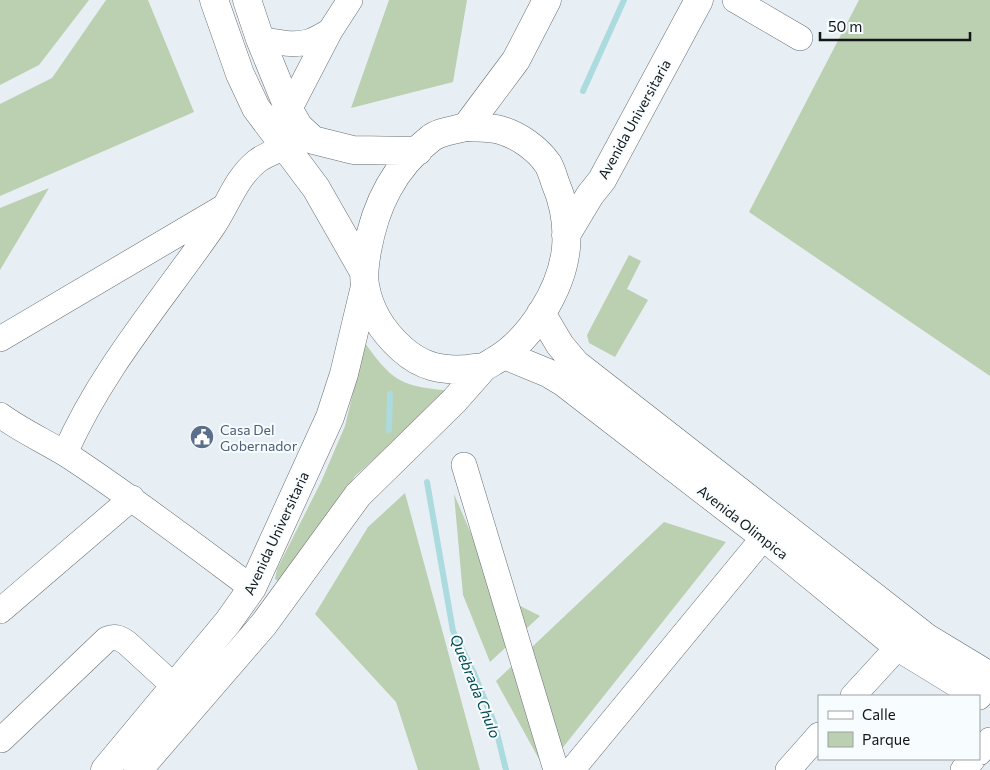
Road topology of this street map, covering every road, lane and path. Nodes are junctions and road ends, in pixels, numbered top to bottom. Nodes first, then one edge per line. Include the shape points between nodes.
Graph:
1 (214, 0) edge
2 (247, 0) edge
3 (350, 0) edge
4 (548, 0) edge
5 (699, 0) edge
6 (735, 0) edge
7 (330, 31) junction
8 (800, 38) dead end
9 (260, 39) junction
10 (289, 110) junction
11 (466, 127) junction
12 (286, 147) junction
13 (418, 151) junction
14 (224, 208) junction
15 (566, 235) junction
16 (364, 279) junction
17 (541, 313) junction
18 (0, 339) edge
19 (494, 361) junction
20 (0, 415) edge
21 (65, 453) junction
22 (464, 465) dead end
23 (132, 498) junction
24 (764, 537) junction
25 (252, 588) junction
26 (0, 612) edge
27 (898, 647) junction
28 (990, 676) edge
29 (174, 686) junction
30 (854, 695) edge
31 (975, 695) edge
32 (818, 736) edge
33 (1, 740) edge
34 (990, 740) edge
35 (980, 752) edge
36 (972, 760) edge
37 (105, 770) edge
38 (138, 770) edge
39 (556, 770) edge
40 (572, 770) edge
41 (788, 770) edge
42 (963, 770) edge

1 - 12 main road via 240,74 256,108
2 - 9 main road
3 - 7 street
4 - 11 main road via 516,60
5 - 15 main road, Avenida Universitaria via 602,180
6 - 8 street
7 - 9 street via 309,42 284,44
7 - 10 street
9 - 10 main road
10 - 13 main road via 299,127 313,140 353,150
11 - 13 main road, Avenida Universitaria via 431,137
11 - 15 main road, Avenida Universitaria via 499,129 527,142 548,164 561,196
12 - 14 street via 256,161 240,179
12 - 16 main road via 316,188
13 - 16 main road, Avenida Universitaria via 384,194 371,226
14 - 18 street
14 - 21 street via 184,268 124,347 78,423
15 - 17 main road via 562,268
16 - 19 main road via 375,315 384,331 409,356 426,365 456,370
16 - 25 main road, Avenida Universitaria via 344,374 330,417
17 - 19 main road via 525,337
17 - 28 main road, Avenida Olimpica via 576,364 927,638
19 - 24 main road, Avenida Olimpica via 548,373 563,382
19 - 38 main road via 358,494 264,624
20 - 21 street
21 - 23 street
22 - 39 street
23 - 25 street
23 - 26 street
24 - 27 main road, Avenida Olimpica
24 - 40 street
25 - 29 main road, Avenida Universitaria
27 - 30 street
27 - 31 main road, Avenida Olimpica
29 - 33 street via 120,638 107,639
29 - 37 main road, Avenida Universitaria
32 - 41 street
34 - 35 street
36 - 42 street

